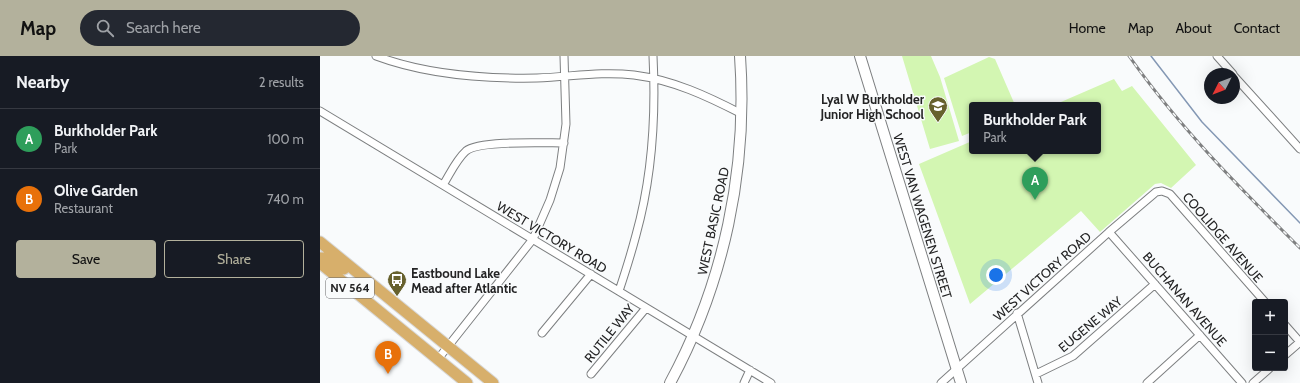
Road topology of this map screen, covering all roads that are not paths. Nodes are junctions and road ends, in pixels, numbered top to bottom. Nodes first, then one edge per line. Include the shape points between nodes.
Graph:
1 (376, 56) edge
2 (564, 56) edge
3 (653, 56) edge
4 (740, 56) edge
5 (860, 56) edge
6 (1216, 56) edge
7 (1227, 68) edge
8 (566, 75) junction
9 (654, 79) junction
10 (1240, 83) edge
11 (320, 111) edge
12 (742, 114) junction
13 (564, 143) junction
14 (1300, 149) edge
15 (443, 185) junction
16 (1162, 190) joint
17 (1109, 232) junction
18 (533, 239) junction
19 (321, 245) edge
20 (320, 258) edge
21 (320, 263) edge
22 (591, 274) junction
23 (1155, 284) junction
24 (376, 287) junction
25 (619, 291) junction
26 (1262, 299) edge
27 (646, 308) junction
28 (1017, 313) junction
29 (1288, 328) edge
30 (542, 333) dead end
31 (1200, 335) junction
32 (694, 336) junction
33 (1300, 342) edge
34 (448, 346) junction
35 (1288, 352) edge
36 (438, 359) junction
37 (956, 369) junction
38 (750, 370) junction
39 (1267, 371) edge
40 (591, 374) dead end
41 (1036, 374) junction
42 (468, 383) edge
43 (493, 383) edge
44 (670, 383) edge
45 (744, 383) edge
46 (771, 383) edge
47 (941, 383) edge
48 (961, 383) edge
49 (1038, 383) edge
50 (1147, 383) edge
51 (1242, 383) edge
52 (1253, 383) edge

1 - 8 street via 424,70 485,78
2 - 8 street
3 - 9 street
4 - 12 main road, WEST BASIC ROAD
5 - 37 main road, WEST VAN WAGENEN STREET
6 - 7 street
8 - 9 street via 614,74
8 - 13 street
9 - 12 street via 707,96
9 - 25 street via 650,161 645,195
10 - 14 street
11 - 15 street, WEST VICTORY ROAD
12 - 32 main road, WEST BASIC ROAD via 736,184 724,245 712,290
13 - 15 street via 490,144 470,149 458,160
13 - 18 street via 560,168 550,200
15 - 18 street, WEST VICTORY ROAD
16 - 17 street, WEST VICTORY ROAD via 1156,192
16 - 26 street, COOLIDGE AVENUE via 1170,194
17 - 23 street, BUCHANAN AVENUE
17 - 28 street, WEST VICTORY ROAD
18 - 22 street, WEST VICTORY ROAD
18 - 34 street
19 - 24 main road, NV 564
20 - 24 main road via 326,258
21 - 36 main road, NV 564
22 - 25 street, WEST VICTORY ROAD
22 - 30 street
23 - 31 street, BUCHANAN AVENUE
23 - 41 street, EUGENE WAY via 1073,356
24 - 34 main road, NV 564
25 - 27 street, WEST VICTORY ROAD
27 - 32 street, WEST VICTORY ROAD
27 - 40 street, RUTILE WAY
28 - 37 street, WEST VICTORY ROAD
28 - 41 street
29 - 33 street
31 - 50 street
31 - 51 street, BUCHANAN AVENUE
32 - 38 street, WEST VICTORY ROAD
32 - 44 main road, WEST BASIC ROAD
33 - 35 street
34 - 36 street
34 - 43 main road, NV 564
36 - 42 main road, NV 564
37 - 47 street, WEST VICTORY ROAD
37 - 48 main road, WEST VAN WAGENEN STREET
38 - 45 street
38 - 46 street, WEST VICTORY ROAD
39 - 52 street
41 - 49 street

